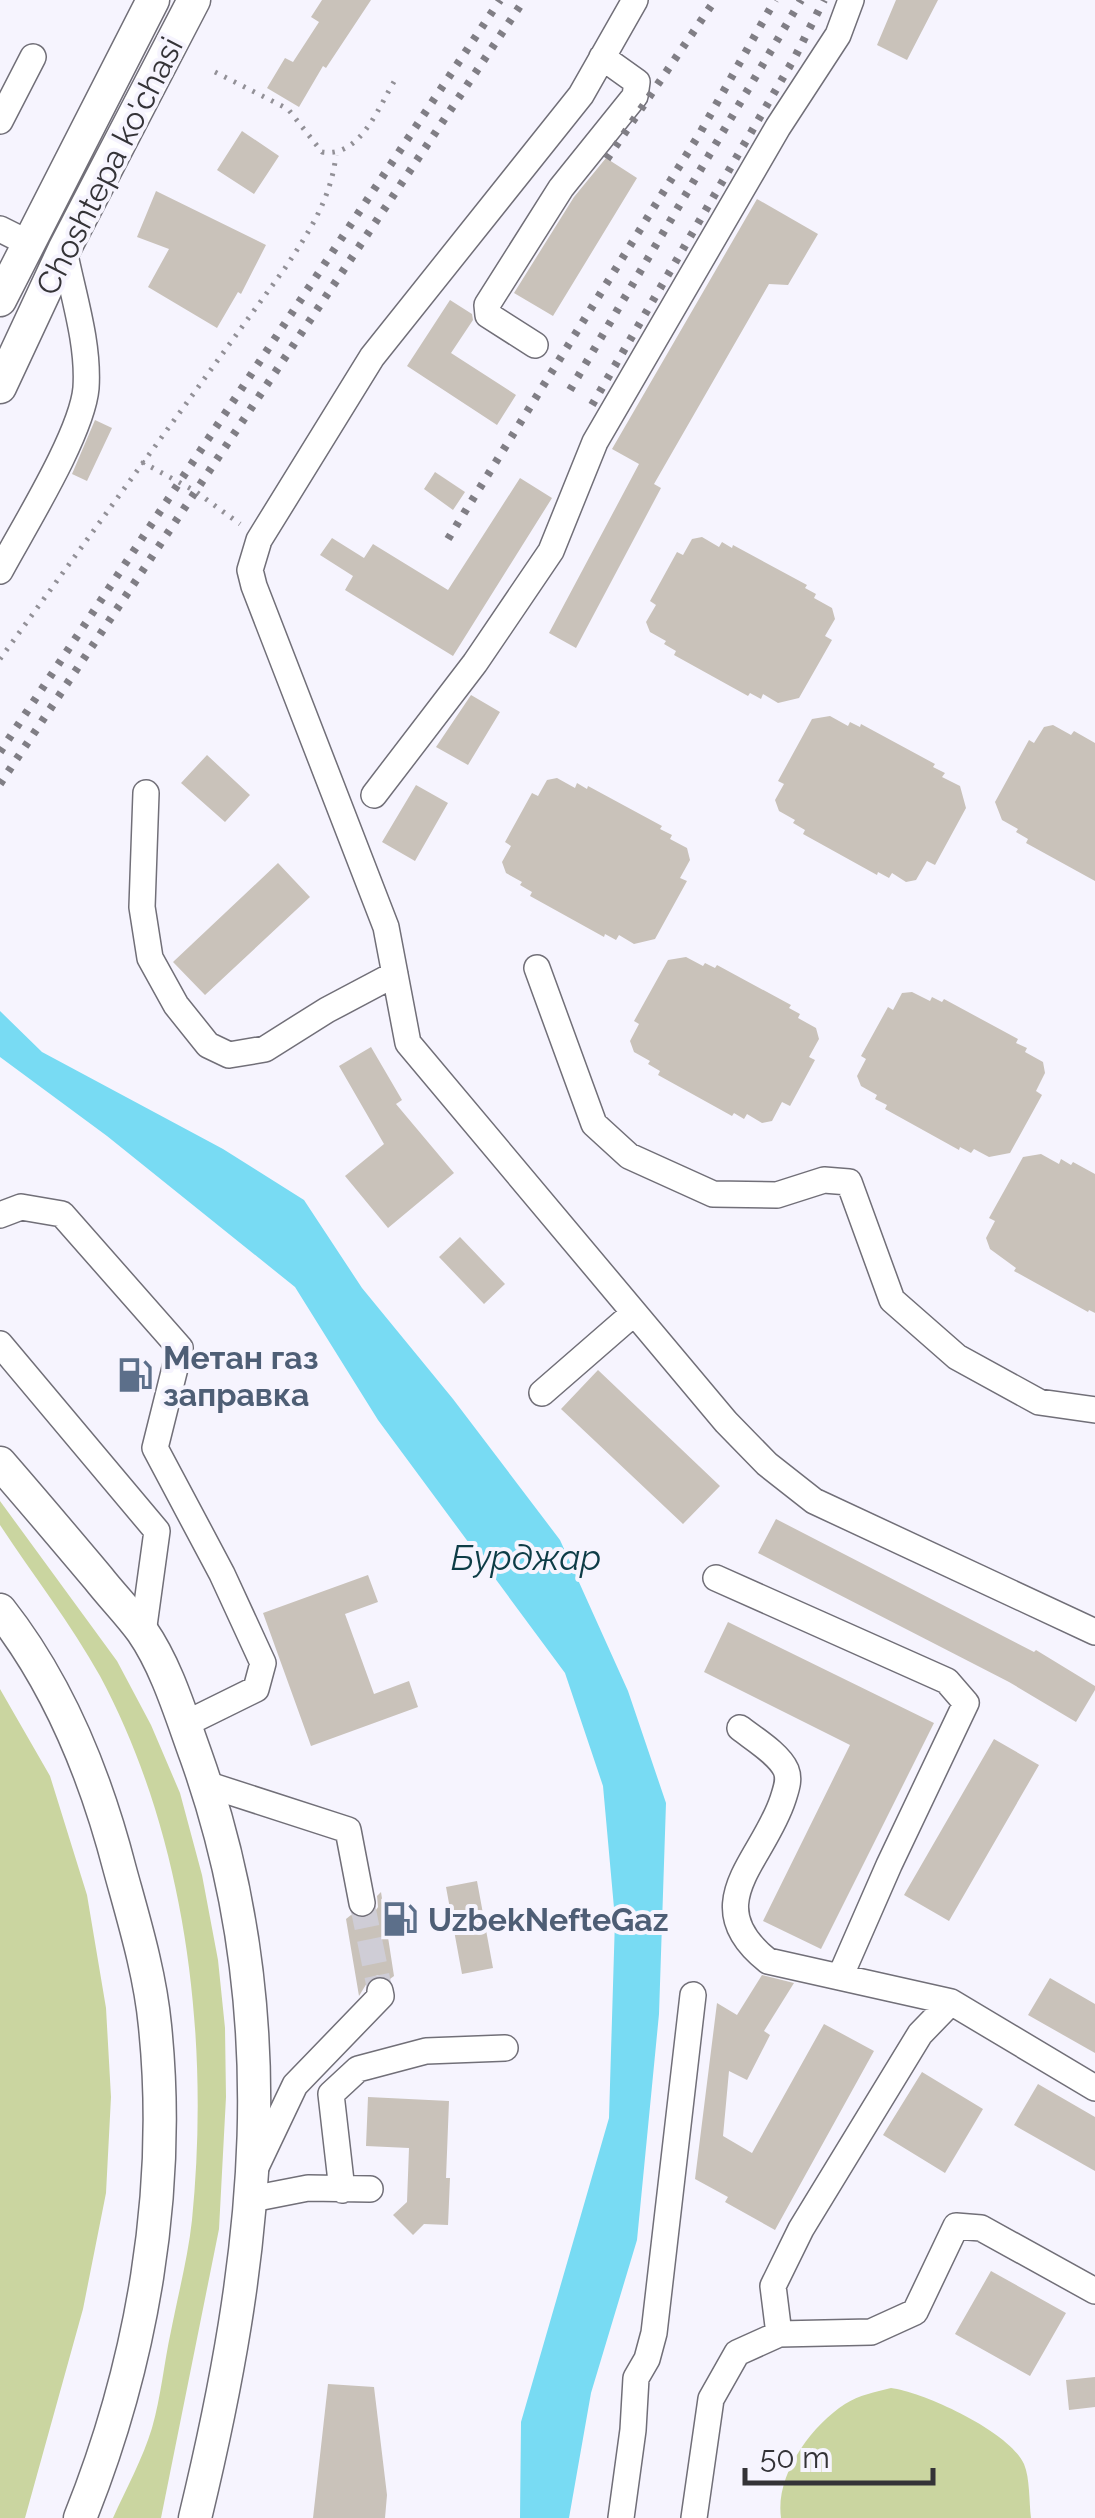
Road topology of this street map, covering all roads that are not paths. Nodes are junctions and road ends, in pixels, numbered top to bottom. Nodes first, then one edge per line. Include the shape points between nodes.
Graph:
1 (153, 0) edge
2 (194, 0) edge
3 (634, 0) edge
4 (851, 0) edge
5 (602, 57) junction
6 (34, 58) dead end
7 (0, 122) edge
8 (14, 236) edge
9 (64, 250) junction
10 (0, 300) edge
11 (534, 345) dead end
12 (0, 387) edge
13 (0, 572) edge
14 (146, 793) dead end
15 (374, 795) dead end
16 (536, 968) dead end
17 (395, 974) junction
18 (0, 1215) edge
19 (634, 1313) junction
20 (0, 1344) edge
21 (542, 1393) dead end
22 (1095, 1410) edge
23 (0, 1436) edge
24 (0, 1463) edge
25 (716, 1578) dead end
26 (0, 1610) edge
27 (1095, 1632) edge
28 (143, 1633) junction
29 (185, 1724) junction
30 (740, 1728) dead end
31 (206, 1784) junction
32 (362, 1902) tunnel mouth
33 (840, 1977) junction
34 (380, 1991) dead end
35 (693, 1995) dead end
36 (951, 2002) junction
37 (505, 2048) dead end
38 (1095, 2088) edge
39 (253, 2184) junction
40 (370, 2189) dead end
41 (342, 2190) junction
42 (1095, 2291) edge
43 (779, 2334) junction
44 (213, 2445) junction
45 (80, 2518) edge
46 (195, 2518) edge
47 (208, 2518) edge
48 (620, 2518) edge
49 (694, 2518) edge

1 - 8 main road, Choshtepa ko'chasi
2 - 9 main road, Choshtepa ko'chasi
3 - 5 street
4 - 15 street via 838,34 595,442 551,552
5 - 11 street via 637,82 635,96 560,188 487,305 488,315
5 - 17 street via 581,95 372,357 259,540 250,570 386,927
6 - 7 street
8 - 10 main road, Choshtepa ko'chasi
9 - 12 main road, Choshtepa ko'chasi
9 - 13 street via 86,391 66,446
14 - 17 street via 142,907 150,958 208,1045 229,1055 265,1049
16 - 22 street via 594,1124 629,1156 713,1194 778,1195 824,1180 849,1182 892,1300 957,1357 1039,1402
17 - 19 street via 408,1043
18 - 29 street via 22,1207 62,1214 180,1348 155,1448 263,1663 256,1689
19 - 21 street
19 - 27 street via 745,1444 814,1501
20 - 28 street via 157,1531
23 - 28 main road via 78,1528
24 - 28 main road
25 - 33 street via 948,1681 966,1703
26 - 45 main road via 42,1670 97,1787 156,2025 152,2240 114,2425
28 - 29 main road
29 - 31 main road
30 - 33 street via 785,1766 788,1782 742,1877 734,1907 738,1927 768,1961
31 - 32 street via 348,1830
31 - 39 main road via 227,1862 252,2013
33 - 36 street
34 - 39 street via 294,2085
35 - 48 street via 654,2333 636,2378
36 - 38 street
36 - 43 street via 920,2034 802,2229 773,2286
37 - 41 street via 426,2051 358,2069 331,2094
39 - 41 street
39 - 44 main road
40 - 41 street
42 - 43 street via 981,2228 956,2226 916,2312 870,2332
43 - 49 street via 737,2354 711,2399
44 - 46 main road
44 - 47 main road

